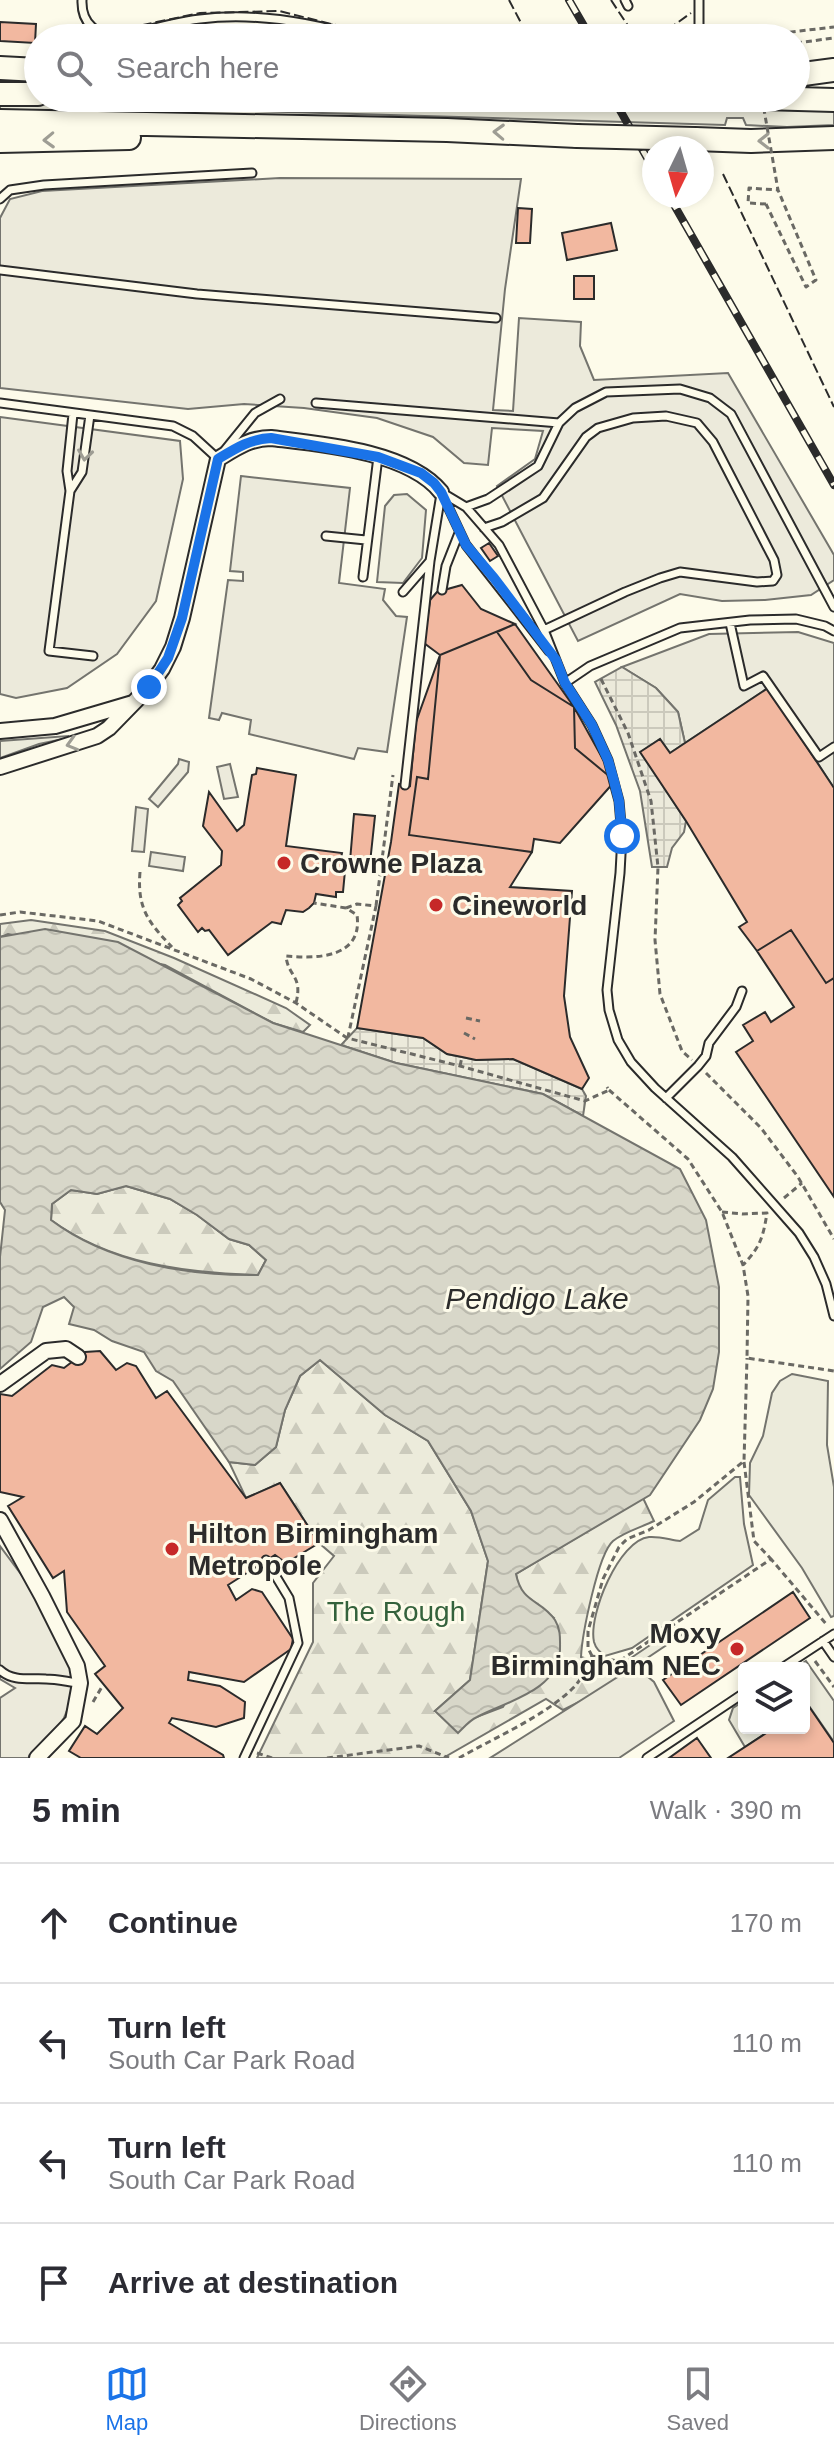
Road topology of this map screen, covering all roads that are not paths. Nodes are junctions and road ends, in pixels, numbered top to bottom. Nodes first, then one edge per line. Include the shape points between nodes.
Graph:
1 (82, 0) edge
2 (699, 0) edge
3 (88, 24) edge
4 (178, 24) edge
5 (308, 24) edge
6 (699, 24) edge
7 (0, 68) edge
8 (24, 69) edge
9 (834, 70) edge
10 (810, 73) edge
11 (0, 79) edge
12 (24, 80) edge
13 (834, 82) edge
14 (810, 84) edge
15 (0, 94) edge
16 (24, 94) edge
17 (810, 99) edge
18 (834, 100) edge
19 (0, 121) edge
20 (209, 125) junction
21 (834, 138) edge
22 (0, 141) edge
23 (252, 173) dead end
24 (0, 199) edge
25 (0, 270) edge
26 (496, 318) dead end
27 (280, 399) dead end
28 (0, 403) edge
29 (316, 403) dead end
30 (73, 414) junction
31 (90, 415) junction
32 (559, 423) junction
33 (378, 457) junction
34 (218, 459) junction
35 (70, 491) junction
36 (441, 492) junction
37 (466, 507) junction
38 (484, 528) junction
39 (459, 533) junction
40 (326, 536) dead end
41 (366, 540) junction
42 (430, 561) junction
43 (363, 577) dead end
44 (442, 590) dead end
45 (403, 592) dead end
46 (834, 607) edge
47 (730, 623) junction
48 (544, 630) junction
49 (834, 631) edge
50 (93, 656) dead end
51 (556, 660) junction
52 (565, 683) junction
53 (133, 703) junction
54 (0, 728) edge
55 (834, 747) edge
56 (0, 767) edge
57 (405, 785) dead end
58 (742, 991) dead end
59 (666, 1098) junction
60 (834, 1313) edge
61 (78, 1357) dead end
62 (0, 1384) edge
63 (0, 1520) edge
64 (7, 1542) edge
65 (266, 1560) dead end
66 (834, 1634) edge
67 (823, 1641) junction
68 (834, 1657) edge
69 (791, 1662) edge
70 (0, 1670) edge
71 (80, 1683) junction
72 (738, 1697) edge
73 (37, 1758) edge
74 (244, 1758) edge
75 (647, 1758) edge

1 - 3 lane
2 - 6 lane
4 - 5 lane via 249,17
7 - 8 highway
9 - 10 highway
11 - 12 highway
13 - 14 highway
15 - 16 highway
17 - 18 highway
19 - 20 highway
21 -> 20 highway, bridge via 751,141
20 -> 22 highway via 148,138
23 - 24 lane via 44,185 10,190
25 - 26 lane via 197,294
27 - 34 lane via 255,413
28 - 30 lane
29 - 32 lane
30 - 31 lane
30 - 35 lane
31 - 34 lane via 173,426
31 -> 35 lane via 82,472
32 - 37 lane via 538,466
32 - 46 lane via 606,392 680,389 710,398 731,414
33 - 34 street via 271,438 243,443
33 - 36 street via 421,473
33 - 41 lane
34 - 53 street via 173,647
35 - 50 lane via 49,651
36 - 37 lane
36 - 39 lane
36 - 42 lane
37 - 38 lane
38 - 48 lane via 499,545
38 - 48 lane via 543,498 598,428 666,416 697,423 713,442 774,560 773,581 680,572
39 - 44 lane
39 - 51 lane
40 - 41 lane
41 - 43 lane
42 - 45 lane
42 - 57 lane
47 - 49 lane via 796,619
47 - 52 lane via 680,628 590,666
47 - 55 lane via 744,686 763,676 819,757
48 - 51 lane
51 - 52 lane
52 - 59 lane via 608,760 619,801 620,873 607,990 612,1023 631,1062
53 - 54 street via 55,726
53 -> 56 street via 97,736
58 - 59 lane via 706,1056
59 - 60 lane via 732,1157 799,1233 826,1284
61 - 62 street via 66,1349 46,1351
63 - 64 street
64 - 71 street via 77,1666
65 - 74 lane via 289,1598 298,1643
66 - 67 lane
67 - 68 lane
67 - 69 lane
70 - 71 lane via 27,1680
71 - 73 street via 73,1721
72 - 75 lane

